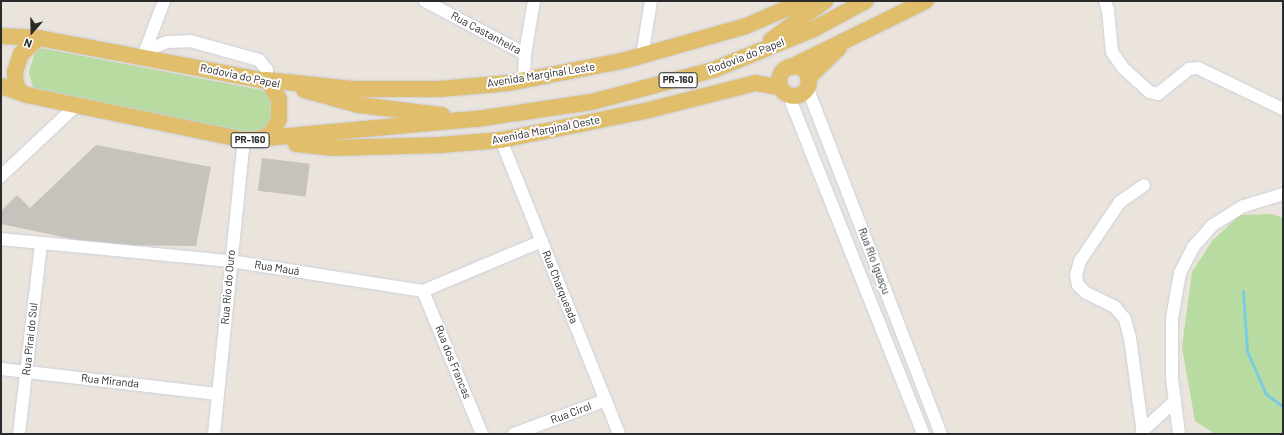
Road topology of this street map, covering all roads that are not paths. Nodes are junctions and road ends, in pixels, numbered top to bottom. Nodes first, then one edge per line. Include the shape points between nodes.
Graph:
1 (164, 1) edge
2 (425, 1) edge
3 (534, 1) edge
4 (651, 1) edge
5 (804, 1) edge
6 (825, 1) edge
7 (866, 1) edge
8 (926, 1) edge
9 (1105, 1) edge
10 (1, 33) edge
11 (1, 36) edge
12 (39, 38) junction
13 (849, 39) junction
14 (144, 54) junction
15 (525, 54) junction
16 (642, 56) junction
17 (745, 58) junction
18 (790, 67) junction
19 (267, 80) junction
20 (524, 80) junction
21 (808, 83) junction
22 (1, 86) edge
23 (1, 91) edge
24 (784, 91) junction
25 (27, 95) junction
26 (77, 105) junction
27 (1283, 109) edge
28 (477, 119) junction
29 (251, 140) junction
30 (501, 140) junction
31 (1, 176) edge
32 (1144, 185) dead end
33 (1283, 194) edge
34 (1, 239) edge
35 (542, 241) junction
36 (41, 244) junction
37 (230, 261) junction
38 (423, 291) junction
39 (1, 369) edge
40 (26, 372) junction
41 (218, 394) junction
42 (606, 400) junction
43 (1175, 401) junction
44 (1142, 433) edge
45 (20, 434) edge
46 (214, 434) edge
47 (482, 434) edge
48 (514, 434) edge
49 (619, 434) edge
50 (922, 434) edge
51 (941, 434) edge
52 (1179, 434) edge

1 - 14 street
2 - 15 street, Rua Castanheira
3 - 15 street
4 - 16 street
5 - 16 main road, Avenida Marginal Leste via 746,26
6 - 17 main road
7 - 17 main road, Rodovia do Papel / PR-160 via 814,29
8 - 13 main road, Avenida Marginal Oeste
9 - 27 street via 1109,15 1112,52 1123,68 1150,92 1158,94 1189,69 1198,68
10 - 12 street
11 - 12 main road, Rodovia do Papel / PR-160
12 - 14 main road, Rodovia do Papel / PR-160
12 - 25 main road via 21,54 15,72 20,92
13 - 18 main road, Avenida Marginal Oeste
13 - 21 main road, Avenida Marginal Oeste
14 - 19 main road, Rodovia do Papel / PR-160
14 - 19 street via 167,42 190,41 259,60 267,70
15 - 20 street
16 - 20 main road, Avenida Marginal Leste
17 - 28 main road, Rodovia do Papel / PR-160 via 698,74 591,102
18 - 21 main road via 804,70
18 - 24 main road via 780,75
19 - 20 main road, Avenida Marginal Leste via 369,89 439,89
19 - 28 main road, Rodovia do Papel / PR-160 via 359,105
19 - 29 main road via 279,99 279,119 271,133
21 - 24 main road, Avenida Marginal Oeste via 797,96
21 - 51 street, Rua Rio Iguaçu
22 - 25 main road, Rodovia do Papel / PR-160
23 - 25 main road
24 - 30 main road, Avenida Marginal Oeste via 756,83 645,110
24 - 50 street, Rua Rio Iguaçu
25 - 26 main road, Rodovia do Papel / PR-160
26 - 29 main road, Rodovia do Papel / PR-160
26 - 31 street
28 - 29 main road, Rodovia do Papel / PR-160
29 - 30 main road, Avenida Marginal Oeste via 334,148 440,146
29 - 37 street, Rua Rio do Ouro
30 - 35 street, Rua Charqueada
32 - 44 street via 1120,202 1080,261 1076,275 1078,285 1086,293 1115,307 1125,319 1130,338
33 - 43 street via 1244,206 1213,225 1193,247 1180,273 1172,318 1172,378
34 - 36 street, Rua Mauá
35 - 38 street
35 - 42 street, Rua Charqueada
36 - 37 street, Rua Mauá
36 - 40 street, Rua Piraí do Sul
37 - 38 street, Rua Mauá
37 - 41 street, Rua Rio do Ouro
38 - 47 street, Rua dos Francas
39 - 40 street, Rua Miranda
40 - 41 street, Rua Miranda
40 - 45 street, Rua Piraí do Sul
41 - 46 street, Rua Rio do Ouro
42 - 48 street, Rua Cirol
42 - 49 street, Rua Charqueada
43 - 44 street
43 - 52 street

